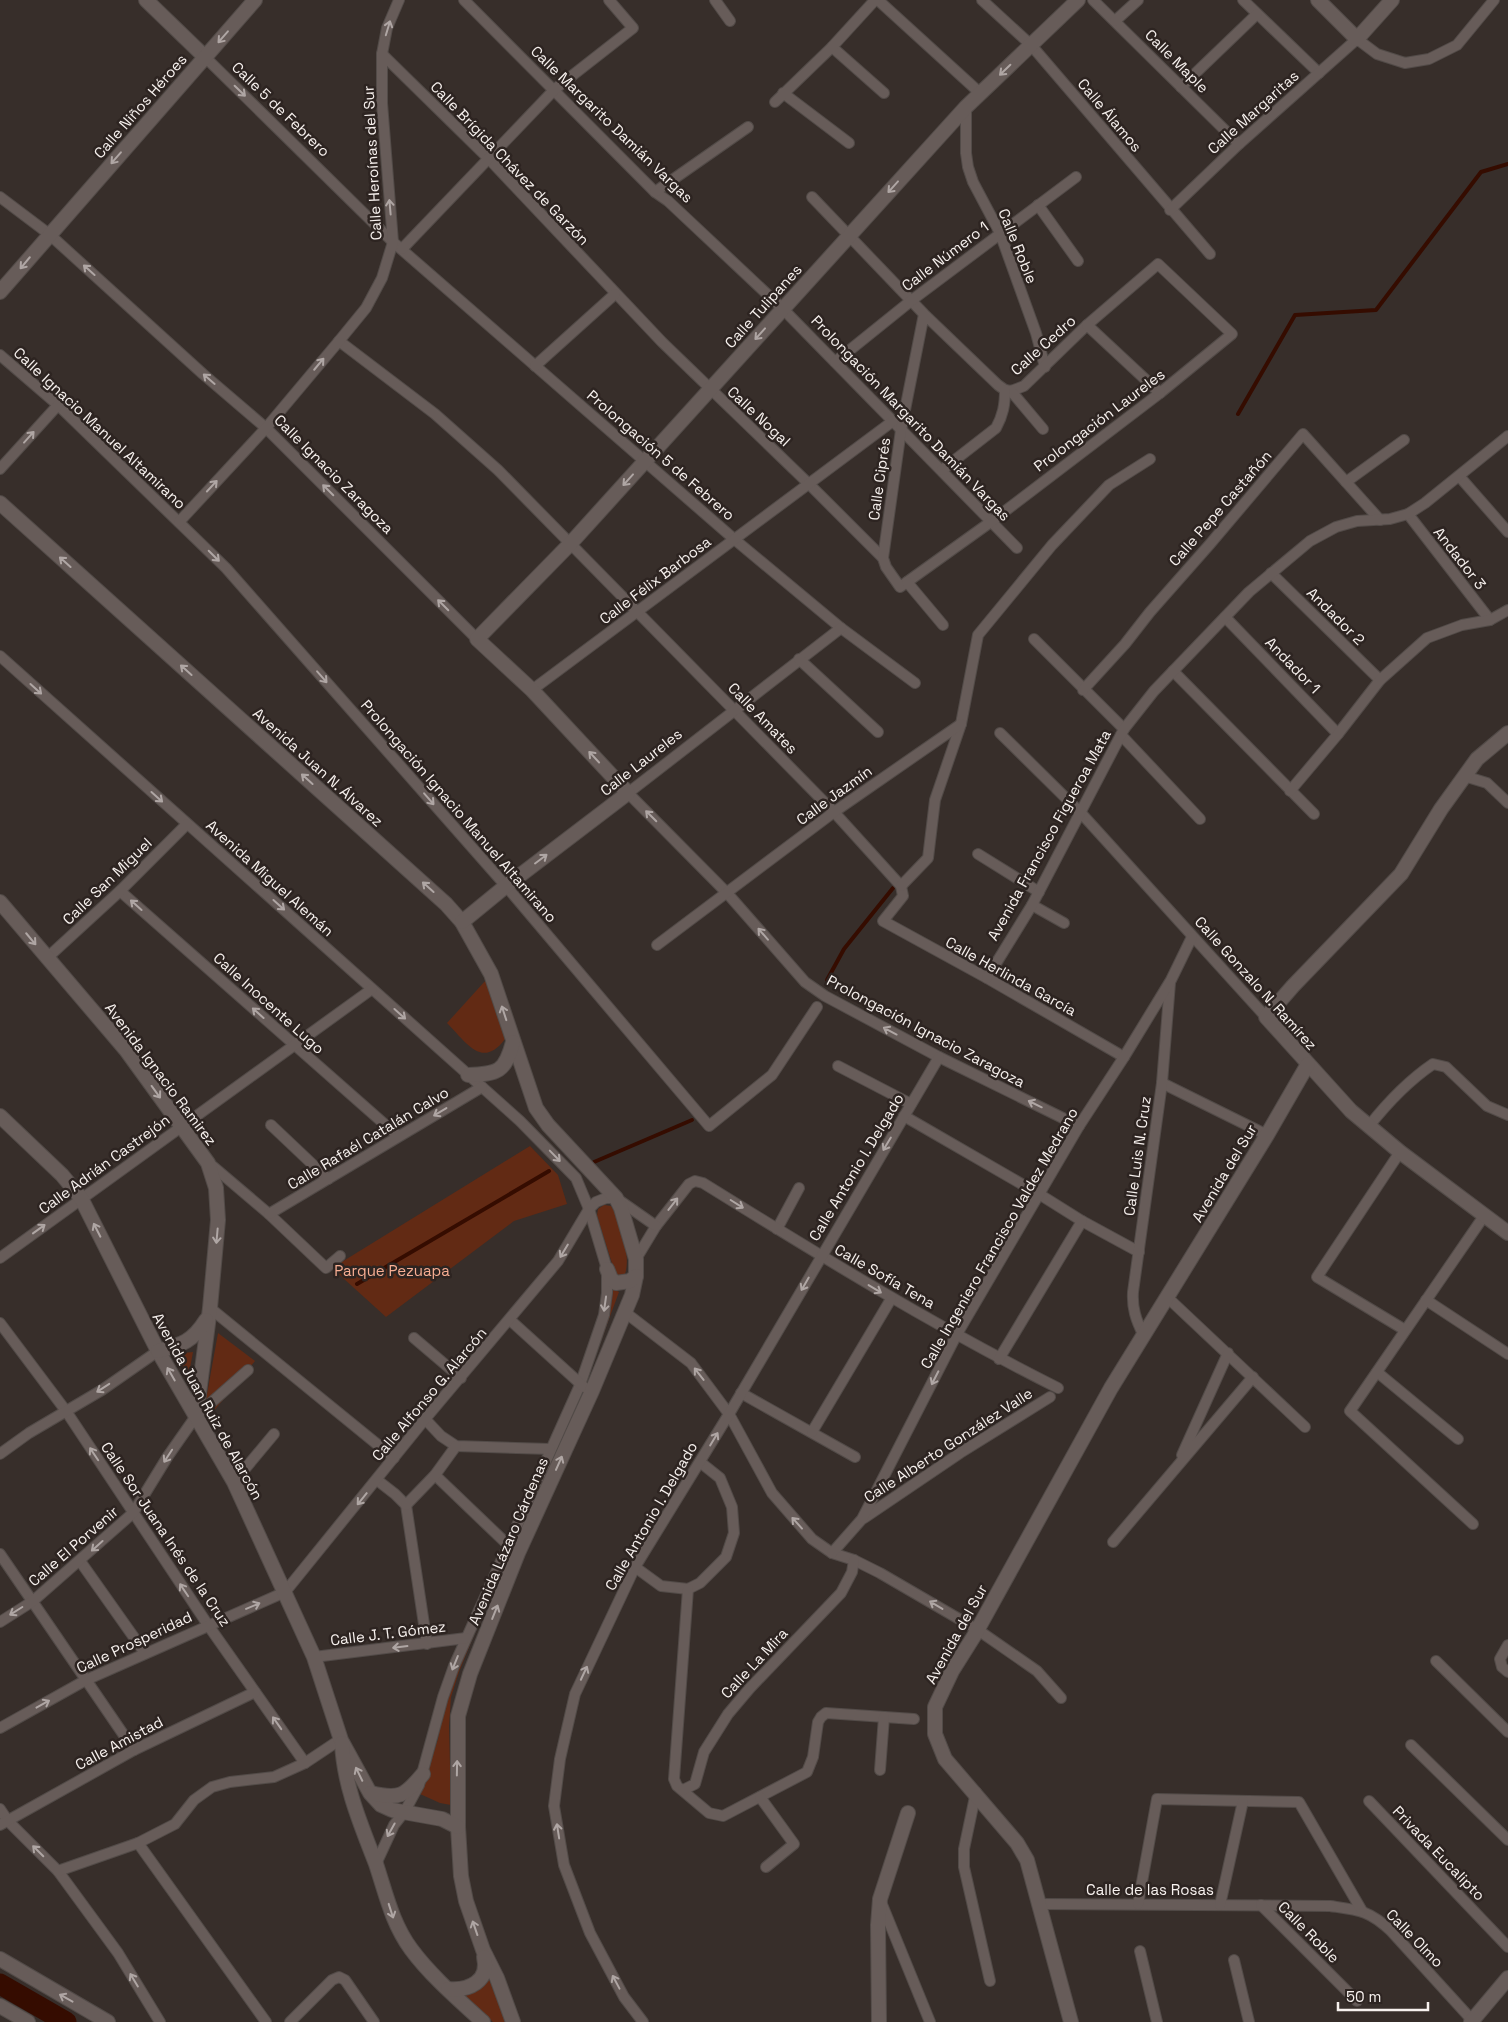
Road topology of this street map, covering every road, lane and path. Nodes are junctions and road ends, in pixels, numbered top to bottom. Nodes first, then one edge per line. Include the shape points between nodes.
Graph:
1 (146, 0) edge
2 (256, 0) edge
3 (399, 0) edge
4 (464, 0) edge
5 (609, 0) edge
6 (715, 0) edge
7 (877, 0) edge
8 (982, 0) edge
9 (1078, 0) edge
10 (1093, 0) edge
11 (1138, 0) edge
12 (1243, 0) edge
13 (1318, 0) edge
14 (1392, 0) edge
15 (1494, 0) edge
16 (1257, 14) junction
17 (730, 21) dead end
18 (1115, 21) junction
19 (1357, 39) junction
20 (1031, 45) junction
21 (832, 47) junction
22 (382, 54) junction
23 (205, 57) junction
24 (1318, 73) junction
25 (1181, 87) junction
26 (555, 89) junction
27 (783, 93) junction
28 (884, 93) dead end
29 (980, 93) junction
30 (775, 102) dead end
31 (966, 106) junction
32 (748, 127) dead end
33 (849, 144) dead end
34 (1239, 144) junction
35 (489, 159) junction
36 (1076, 177) dead end
37 (655, 192) junction
38 (0, 197) edge
39 (812, 197) dead end
40 (1038, 205) junction
41 (1170, 210) junction
42 (1000, 233) junction
43 (49, 234) junction
44 (850, 235) junction
45 (393, 242) junction
46 (402, 250) junction
47 (1210, 254) dead end
48 (1078, 260) dead end
49 (1158, 264) joint
50 (0, 292) edge
51 (615, 294) junction
52 (912, 300) junction
53 (783, 309) junction
54 (924, 314) junction
55 (1087, 325) junction
56 (339, 341) junction
57 (0, 355) edge
58 (835, 362) junction
59 (535, 366) junction
60 (1045, 366) junction
61 (710, 390) junction
62 (1008, 391) junction
63 (1160, 393) junction
64 (58, 405) junction
65 (893, 420) junction
66 (266, 428) junction
67 (1043, 429) dead end
68 (902, 430) junction
69 (1508, 436) edge
70 (1404, 440) dead end
71 (1150, 459) dead end
72 (645, 462) junction
73 (0, 469) edge
74 (942, 470) junction
75 (1459, 476) junction
76 (1346, 482) junction
77 (809, 484) junction
78 (0, 503) edge
79 (1408, 514) junction
80 (1380, 520) junction
81 (992, 521) junction
82 (179, 522) junction
83 (1508, 532) edge
84 (734, 539) junction
85 (570, 544) junction
86 (1017, 548) dead end
87 (883, 558) junction
88 (1271, 573) junction
89 (903, 584) junction
90 (1508, 610) edge
91 (638, 611) junction
92 (1225, 617) junction
93 (1490, 620) junction
94 (943, 625) dead end
95 (841, 628) junction
96 (477, 639) junction
97 (1034, 639) dead end
98 (800, 659) junction
99 (2, 661) edge
100 (1173, 671) junction
101 (1380, 680) junction
102 (915, 683) dead end
103 (532, 690) junction
104 (1083, 690) junction
105 (734, 710) junction
106 (961, 724) junction
107 (878, 732) dead end
108 (1000, 732) dead end
109 (1122, 732) junction
110 (1508, 733) edge
111 (1338, 734) junction
112 (1464, 776) junction
113 (1290, 791) junction
114 (628, 793) junction
115 (1507, 801) edge
116 (834, 812) junction
117 (1081, 814) junction
118 (1314, 814) dead end
119 (1200, 819) dead end
120 (188, 824) junction
121 (978, 854) dead end
122 (506, 886) junction
123 (901, 886) junction
124 (120, 890) junction
125 (1039, 892) junction
126 (727, 893) junction
127 (0, 902) edge
128 (1032, 905) junction
129 (462, 922) junction
130 (1064, 923) dead end
131 (1192, 937) junction
132 (657, 945) dead end
133 (47, 958) junction
134 (987, 978) junction
135 (1171, 980) junction
136 (372, 989) junction
137 (818, 1007) dead end
138 (1266, 1017) junction
139 (513, 1042) junction
140 (294, 1045) junction
141 (939, 1057) junction
142 (1124, 1057) junction
143 (1308, 1064) junction
144 (838, 1066) dead end
145 (468, 1075) junction
146 (1162, 1083) junction
147 (482, 1087) junction
148 (911, 1104) junction
149 (536, 1108) joint
150 (1508, 1115) edge
151 (0, 1116) edge
152 (904, 1116) junction
153 (520, 1121) joint
154 (271, 1125) dead end
155 (1079, 1126) junction
156 (1369, 1126) junction
157 (181, 1127) junction
158 (1266, 1135) junction
159 (398, 1136) junction
160 (1400, 1152) junction
161 (208, 1163) junction
162 (328, 1179) junction
163 (799, 1188) dead end
164 (1039, 1194) junction
165 (81, 1198) junction
166 (616, 1198) junction
167 (589, 1209) junction
168 (269, 1214) junction
169 (1484, 1216) junction
170 (1082, 1222) junction
171 (656, 1226) junction
172 (777, 1229) junction
173 (1508, 1233) edge
174 (1138, 1252) junction
175 (340, 1256) dead end
176 (821, 1256) junction
177 (0, 1258) edge
178 (636, 1259) junction
179 (607, 1269) junction
180 (636, 1276) junction
181 (1167, 1297) junction
182 (891, 1299) junction
183 (1426, 1300) junction
184 (209, 1313) junction
185 (626, 1314) junction
186 (510, 1320) junction
187 (0, 1324) edge
188 (1405, 1330) junction
189 (957, 1334) junction
190 (1143, 1334) junction
191 (414, 1338) dead end
192 (158, 1351) junction
193 (1228, 1354) junction
194 (1508, 1354) edge
195 (999, 1359) junction
196 (248, 1370) dead end
197 (1377, 1372) junction
198 (1253, 1377) junction
199 (460, 1378) junction
200 (586, 1388) junction
201 (1058, 1388) dead end
202 (741, 1393) junction
203 (1050, 1397) dead end
204 (66, 1411) junction
205 (729, 1414) junction
206 (196, 1416) junction
207 (425, 1419) junction
208 (1305, 1427) dead end
209 (812, 1432) junction
210 (274, 1434) dead end
211 (1458, 1439) dead end
212 (456, 1446) junction
213 (550, 1449) junction
214 (0, 1454) edge
215 (855, 1457) dead end
216 (394, 1458) junction
217 (700, 1462) junction
218 (1176, 1466) junction
219 (435, 1475) junction
220 (377, 1480) junction
221 (234, 1482) junction
222 (406, 1505) junction
223 (134, 1513) junction
224 (862, 1519) junction
225 (1473, 1524) dead end
226 (1113, 1542) dead end
227 (507, 1544) junction
228 (832, 1553) junction
229 (0, 1554) edge
230 (854, 1560) junction
231 (80, 1561) junction
232 (635, 1567) junction
233 (688, 1589) junction
234 (285, 1592) junction
235 (33, 1601) junction
236 (0, 1622) edge
237 (208, 1625) junction
238 (978, 1630) junction
239 (466, 1638) junction
240 (427, 1644) junction
241 (1508, 1644) edge
242 (145, 1653) junction
243 (314, 1657) junction
244 (1436, 1661) dead end
245 (1508, 1672) edge
246 (86, 1680) junction
247 (255, 1692) junction
248 (1061, 1698) dead end
249 (884, 1717) junction
250 (914, 1719) dead end
251 (0, 1728) edge
252 (1508, 1732) edge
253 (341, 1739) junction
254 (1411, 1745) dead end
255 (134, 1750) junction
256 (305, 1763) junction
257 (880, 1770) dead end
258 (423, 1774) junction
259 (683, 1790) junction
260 (976, 1792) junction
261 (370, 1793) junction
262 (760, 1797) junction
263 (1242, 1801) junction
264 (1369, 1801) dead end
265 (0, 1809) edge
266 (405, 1811) junction
267 (908, 1813) dead end
268 (4, 1823) edge
269 (458, 1827) junction
270 (1508, 1840) edge
271 (138, 1843) junction
272 (376, 1864) junction
273 (766, 1867) dead end
274 (58, 1871) junction
275 (880, 1899) junction
276 (1038, 1904) junction
277 (1138, 1904) junction
278 (1220, 1905) junction
279 (1261, 1905) junction
280 (1362, 1911) junction
281 (1508, 1947) edge
282 (483, 1950) junction
283 (1140, 1951) dead end
284 (0, 1959) edge
285 (1234, 1960) dead end
286 (1508, 1978) edge
287 (990, 1981) dead end
288 (448, 1989) junction
289 (1357, 2001) dead end
290 (0, 2006) edge
291 (1472, 2021) edge
292 (28, 2022) edge
293 (108, 2022) edge
294 (160, 2022) edge
295 (266, 2022) edge
296 (290, 2022) edge
297 (374, 2022) edge
298 (483, 2022) edge
299 (513, 2022) edge
300 (643, 2022) edge
301 (879, 2022) edge
302 (930, 2022) edge
303 (1072, 2022) edge
304 (1157, 2022) edge
305 (1250, 2022) edge

1 - 23 street, Calle 5 de Febrero
2 -> 23 street, Calle Niños Héroes
22 -> 3 street, Calle Heroínas del Sur via 387,28
4 - 26 street, Calle Margarito Damián Vargas
5 - 26 street via 633,28
6 - 17 street
7 - 21 street
7 - 29 street
8 - 20 street, Calle Álamos
9 - 20 street, Calle Tulipanes
10 - 18 street, Calle Maple
11 - 18 street
12 - 16 street
13 - 19 street
14 - 19 street
15 - 19 street via 1457,45 1428,59 1406,63 1377,54
16 - 24 street
16 - 25 street
18 - 25 street, Calle Maple
19 - 24 street, Calle Margaritas
20 -> 29 street, Calle Tulipanes
20 - 41 street, Calle Álamos
21 - 27 street
21 - 28 street
22 - 35 street, Calle Brígida Chávez de Garzón
45 -> 22 street, Calle Heroínas del Sur via 382,103
23 -> 43 street, Calle Niños Héroes
23 -> 45 street, Calle 5 de Febrero
24 - 34 street, Calle Margaritas
25 - 34 street, Calle Maple
26 - 35 street
26 - 37 street, Calle Margarito Damián Vargas
27 - 30 street
27 - 33 street
29 - 31 street, Calle Tulipanes
31 - 42 street, Calle Roble via 968,167
31 -> 44 street, Calle Tulipanes
32 - 37 street
34 - 41 street, Calle Margaritas
35 - 46 street
35 - 51 street, Calle Brígida Chávez de Garzón
36 - 40 street, Calle Número 1
37 - 53 street, Calle Margarito Damián Vargas
38 - 43 street, Calle Ignacio Zaragoza
39 - 44 street
40 - 42 street, Calle Número 1
40 - 48 street
41 - 47 street, Calle Álamos
42 - 52 street, Calle Número 1
42 - 60 street, Calle Roble
43 -> 50 street, Calle Niños Héroes
66 -> 43 street, Calle Ignacio Zaragoza
44 - 52 street
44 - 53 street, Calle Tulipanes
45 - 46 street, Prolongación 5 de Febrero
45 - 56 street, Calle Heroínas del Sur via 377,288 366,308
46 - 59 street, Prolongación 5 de Febrero
49 - 55 street, Calle Cedro
49 - 63 street, Prolongación Laureles via 1232,334
51 - 59 street
51 - 61 street, Calle Nogal
52 - 54 street
52 - 58 street, Calle Número 1
53 - 58 street, Prolongación Margarito Damián Vargas
53 -> 61 street, Calle Tulipanes
54 - 62 street
54 - 68 street, Calle Ciprés
55 - 60 street, Calle Cedro
55 - 63 street
66 -> 56 street, Calle Heroínas del Sur
56 - 85 street, Calle Amates via 435,414 498,470
57 - 64 street, Calle Ignacio Manuel Altamirano
58 - 65 street, Prolongación Margarito Damián Vargas
59 - 72 street, Prolongación 5 de Febrero
60 - 62 street, Calle Cedro via 1024,386
61 - 72 street, Calle Tulipanes
61 - 77 street, Calle Nogal
62 - 67 street
62 - 74 street, Calle Cedro via 1002,418 996,428
63 - 81 street, Prolongación Laureles
73 -> 64 street
64 - 82 street, Calle Ignacio Manuel Altamirano
65 - 68 street, Prolongación Margarito Damián Vargas
65 - 77 street, Calle Félix Barbosa
82 -> 66 street, Calle Heroínas del Sur
96 -> 66 street, Calle Ignacio Zaragoza
68 - 74 street, Prolongación Margarito Damián Vargas
68 - 87 street, Calle Ciprés
69 - 75 street
70 - 76 street
71 - 106 street via 1109,485 1052,545 978,635
72 - 84 street, Prolongación 5 de Febrero
72 -> 85 street, Calle Tulipanes
74 - 81 street, Prolongación Margarito Damián Vargas
75 - 79 street
75 - 83 street
76 - 80 street, Calle Pepe Castañón
76 - 104 street, Calle Pepe Castañón via 1303,434
77 - 84 street, Calle Félix Barbosa
77 - 87 street, Calle Nogal
129 -> 78 street, Avenida Juan N. Álvarez via 439,897
79 - 80 street
79 - 93 street, Andador 3
80 - 88 street via 1357,521 1336,527 1310,541
81 - 86 street, Prolongación Margarito Damián Vargas
81 - 89 street, Prolongación Laureles
82 -> 122 street, Prolongación Ignacio Manuel Altamirano via 226,568
84 - 91 street, Calle Félix Barbosa
84 - 95 street, Prolongación 5 de Febrero
85 - 91 street, Calle Amates
85 - 96 street, Calle Tulipanes
87 - 89 street via 886,567
88 - 92 street
88 - 101 street, Andador 2
89 - 94 street
90 - 93 street
91 - 103 street, Calle Félix Barbosa
91 - 105 street, Calle Amates
92 - 100 street
92 - 111 street, Andador 1
93 - 101 street via 1462,625 1427,638
95 - 98 street, Calle Laureles
95 - 102 street, Prolongación 5 de Febrero
96 - 103 street, Calle Ignacio Zaragoza
97 - 104 street
98 - 105 street, Calle Laureles
98 - 107 street
99 -> 120 street, Avenida Miguel Alemán
100 - 109 street
100 - 113 street
101 - 111 street
114 -> 103 street, Calle Ignacio Zaragoza
104 - 109 street, Avenida Francisco Figueroa Mata
105 - 114 street, Calle Laureles
105 - 116 street, Calle Amates
106 - 116 street, Calle Jazmín
106 - 123 street via 935,800 928,858
108 - 117 street, Calle Gonzalo N. Ramírez
109 - 117 street, Avenida Francisco Figueroa Mata
109 - 119 street
110 - 112 street via 1477,759
111 - 113 street
112 - 115 street via 1487,783
112 - 138 street via 1401,874
113 - 118 street
122 -> 114 street, Calle Laureles
126 -> 114 street, Prolongación Ignacio Zaragoza
116 - 123 street, Calle Amates
116 - 126 street, Calle Jazmín
117 - 125 street, Avenida Francisco Figueroa Mata
117 - 131 street, Calle Gonzalo N. Ramírez
120 - 124 street, Calle San Miguel
120 -> 136 street, Avenida Miguel Alemán
121 - 125 street
122 - 129 street, Calle Laureles
122 - 137 street, Prolongación Ignacio Manuel Altamirano via 708,1126 772,1075
123 - 134 street, Calle Herlinda García via 903,896 883,921
124 - 133 street, Calle San Miguel
140 -> 124 street, Calle Inocente Lugo
125 - 128 street, Avenida Francisco Figueroa Mata
126 - 132 street, Calle Jazmín
141 -> 126 street, Prolongación Ignacio Zaragoza via 805,982
127 -> 133 street, Avenida Ignacio Ramirez
128 - 130 street
128 - 134 street, Avenida Francisco Figueroa Mata
139 -> 129 street, Avenida Juan N. Álvarez via 491,974
131 - 135 street, Calle Ingeniero Francisco Valdez Medrano
131 - 138 street, Calle Gonzalo N. Ramírez
133 -> 157 street, Avenida Ignacio Ramirez via 126,1050
134 - 142 street, Calle Herlinda García
135 - 142 street, Calle Ingeniero Francisco Valdez Medrano
135 - 146 street, Calle Luis N. Cruz
136 - 140 street, Calle Adrián Castrejón
136 -> 145 street, Avenida Miguel Alemán
138 - 143 street, Calle Gonzalo N. Ramírez
139 - 145 street via 502,1069 489,1074
139 - 149 street, Avenida Juan N. Álvarez
140 - 157 street, Calle Adrián Castrejón
140 - 159 street, Calle Inocente Lugo
141 - 148 street, Calle Antonio I. Delgado
155 -> 141 street, Prolongación Ignacio Zaragoza
142 - 155 street, Calle Ingeniero Francisco Valdez Medrano
143 - 156 street, Calle Gonzalo N. Ramírez
143 - 158 street, Avenida del Sur
144 - 148 street
145 - 147 street, Avenida Miguel Alemán
146 - 158 street
146 - 174 street, Calle Luis N. Cruz
147 - 153 street, Avenida Miguel Alemán
147 -> 159 street, Calle Rafaél Catalán Calvo
148 - 152 street, Calle Antonio I. Delgado
149 - 166 street, Avenida Lázaro Cárdenas
150 - 156 street via 1487,1106 1446,1067 1433,1064 1386,1104
151 - 165 street, Avenida Juan Ruiz de Alarcón via 62,1175
152 - 164 street
152 -> 176 street, Calle Antonio I. Delgado
153 -> 167 street, Avenida Lázaro Cárdenas via 576,1178
154 - 162 street
155 - 164 street, Calle Ingeniero Francisco Valdez Medrano
156 - 160 street, Calle Gonzalo N. Ramírez
157 - 161 street, Avenida Ignacio Ramirez
157 - 165 street, Calle Adrián Castrejón
158 - 181 street, Avenida del Sur
159 - 162 street, Calle Rafaél Catalán Calvo
160 - 169 street, Calle Gonzalo N. Ramírez
160 - 188 street via 1318,1277
161 - 168 street
161 -> 184 street, Avenida Ignacio Ramirez via 216,1188 218,1220
162 - 168 street, Calle Rafaél Catalán Calvo
163 - 172 street
164 - 170 street
164 - 189 street, Calle Ingeniero Francisco Valdez Medrano
177 -> 165 street, Calle Adrián Castrejón
192 -> 165 street, Avenida Juan Ruiz de Alarcón
166 - 167 street via 596,1202
166 - 171 street
166 - 178 street, Avenida Lázaro Cárdenas
167 - 179 street, Avenida Lázaro Cárdenas
167 -> 186 street, Calle Alfonso G. Alarcón via 558,1261
168 - 175 street via 326,1268
169 - 173 street, Calle Gonzalo N. Ramírez
169 - 183 street
170 - 174 street
170 - 195 street
171 -> 172 street, Calle Sofía Tena via 694,1181 703,1183
171 - 178 street
172 - 176 street, Calle Sofía Tena
174 - 190 street, Calle Luis N. Cruz via 1132,1304
176 -> 182 street, Calle Sofía Tena
176 -> 202 street, Calle Antonio I. Delgado
178 - 180 street, Avenida Lázaro Cárdenas
179 - 180 street via 616,1283 630,1281
179 -> 200 street, Avenida Lázaro Cárdenas via 604,1315
180 - 185 street, Avenida Lázaro Cárdenas
181 - 190 street, Avenida del Sur
181 - 193 street
182 - 189 street, Calle Sofía Tena
182 - 209 street
183 - 188 street
183 - 194 street
184 - 192 street via 198,1333 190,1340
184 - 206 street, Avenida Ignacio Ramirez
184 - 216 street
185 - 200 street, Avenida Lázaro Cárdenas
205 -> 185 street via 691,1364
186 - 199 street, Calle Alfonso G. Alarcón
186 - 200 street
187 - 204 street, Calle Sor Juana Inés de la Cruz
188 - 197 street
189 - 195 street, Calle Sofía Tena
189 -> 224 street, Calle Ingeniero Francisco Valdez Medrano
190 - 238 street, Avenida del Sur
191 - 199 street
192 -> 204 street
206 -> 192 street, Avenida Juan Ruiz de Alarcón
193 - 198 street
193 - 218 street
195 - 201 street, Calle Sofía Tena
196 - 206 street, Calle El Porvenir
197 - 211 street
197 - 225 street via 1350,1410
198 - 208 street
198 - 218 street
199 - 207 street, Calle Alfonso G. Alarcón
200 - 213 street, Avenida Lázaro Cárdenas
269 -> 200 street, Avenida Lázaro Cárdenas via 458,1716 470,1674
202 - 205 street, Calle Antonio I. Delgado
202 - 209 street
203 - 224 street, Calle Alberto González Valle
204 - 214 street
223 -> 204 street, Calle Sor Juana Inés de la Cruz
217 -> 205 street, Calle Antonio I. Delgado
228 -> 205 street via 812,1540 772,1493
206 - 221 street, Avenida Juan Ruiz de Alarcón
206 -> 223 street, Calle El Porvenir
207 - 212 street
207 - 216 street, Calle Alfonso G. Alarcón
209 - 215 street
210 - 221 street
212 - 213 street
212 - 219 street
213 - 227 street, Avenida Lázaro Cárdenas
216 - 220 street, Calle Alfonso G. Alarcón
217 - 232 street, Calle Antonio I. Delgado
217 - 233 street via 720,1478 732,1507 734,1533 726,1557 700,1583
218 - 226 street
219 - 222 street
219 - 227 street
220 - 222 street
220 -> 234 street, Calle Alfonso G. Alarcón
221 - 234 street, Avenida Juan Ruiz de Alarcón
222 - 240 street
223 -> 231 street, Calle El Porvenir
237 -> 223 street, Calle Sor Juana Inés de la Cruz
224 - 228 street, Calle Ingeniero Francisco Valdez Medrano
227 - 239 street, Avenida Lázaro Cárdenas
228 - 230 street
229 - 235 street
238 -> 230 street
230 - 259 street, Calle La Mira via 842,1592 728,1714 704,1752 695,1784
231 - 235 street, Calle El Porvenir
231 - 242 street
232 - 233 street via 661,1586
300 -> 232 street, Calle Antonio I. Delgado via 624,1997 590,1933 564,1864 554,1806 560,1759 575,1694
233 - 259 street via 674,1779
237 -> 234 street, Calle Prosperidad
234 - 243 street, Avenida Juan Ruiz de Alarcón
235 -> 236 street, Calle El Porvenir
235 - 246 street
237 - 242 street, Calle Prosperidad
237 - 247 street, Calle Sor Juana Inés de la Cruz
238 - 248 street via 1037,1671
238 - 260 street, Avenida del Sur via 952,1671 935,1707 934,1734 945,1759
239 - 240 street, Calle J. T. Gómez
239 -> 258 street, Avenida Lázaro Cárdenas via 443,1697
240 -> 243 street, Calle J. T. Gómez
241 - 245 street via 1500,1659
242 - 246 street, Calle Prosperidad
243 - 253 street, Avenida Juan Ruiz de Alarcón
244 - 252 street
251 -> 246 street, Calle Prosperidad
246 - 255 street
247 - 255 street, Calle Amistad
256 -> 247 street, Calle Sor Juana Inés de la Cruz
249 - 250 street
249 - 257 street
249 - 262 street via 826,1713 818,1722 814,1757 807,1772
253 - 256 street
261 -> 253 street
253 - 272 street via 343,1766
254 - 270 street
255 - 268 street, Calle Amistad
256 - 271 street via 274,1776 212,1787 194,1800 175,1824
258 - 261 street via 410,1790 400,1795 388,1797
258 - 266 street, Avenida Lázaro Cárdenas
259 - 262 street via 709,1813 723,1816
260 - 276 street, Avenida del Sur via 1027,1860
260 - 287 street via 964,1849 964,1867
261 - 266 street via 381,1805
262 - 273 street via 794,1844
263 - 277 street via 1157,1799
263 - 278 street
263 - 280 street via 1299,1802
264 - 281 street, Privada Eucalipto
265 - 268 street
266 - 269 street via 442,1819
266 -> 272 street, Avenida Lázaro Cárdenas via 394,1825
267 - 275 street
274 -> 268 street
282 -> 269 street, Avenida Lázaro Cárdenas via 466,1901
271 - 274 street
271 - 295 street
272 -> 288 street via 397,1927 412,1950
294 -> 274 street via 118,1953
275 - 301 street
275 - 302 street
276 - 277 street, Calle de las Rosas
276 - 303 street, Avenida del Sur
277 - 278 street, Calle de las Rosas
278 - 279 street, Calle de las Rosas
279 - 280 street, Calle Olmo via 1330,1906
279 - 289 street, Calle Roble
280 - 291 street, Calle Olmo via 1391,1931
282 - 288 street via 486,1965 478,1980 464,1988
282 - 299 street, Avenida Lázaro Cárdenas
283 - 304 street
293 -> 284 street
285 - 305 street
286 - 291 street
288 - 298 street
290 - 292 street
296 - 297 street via 332,1980 339,1977 345,1980

